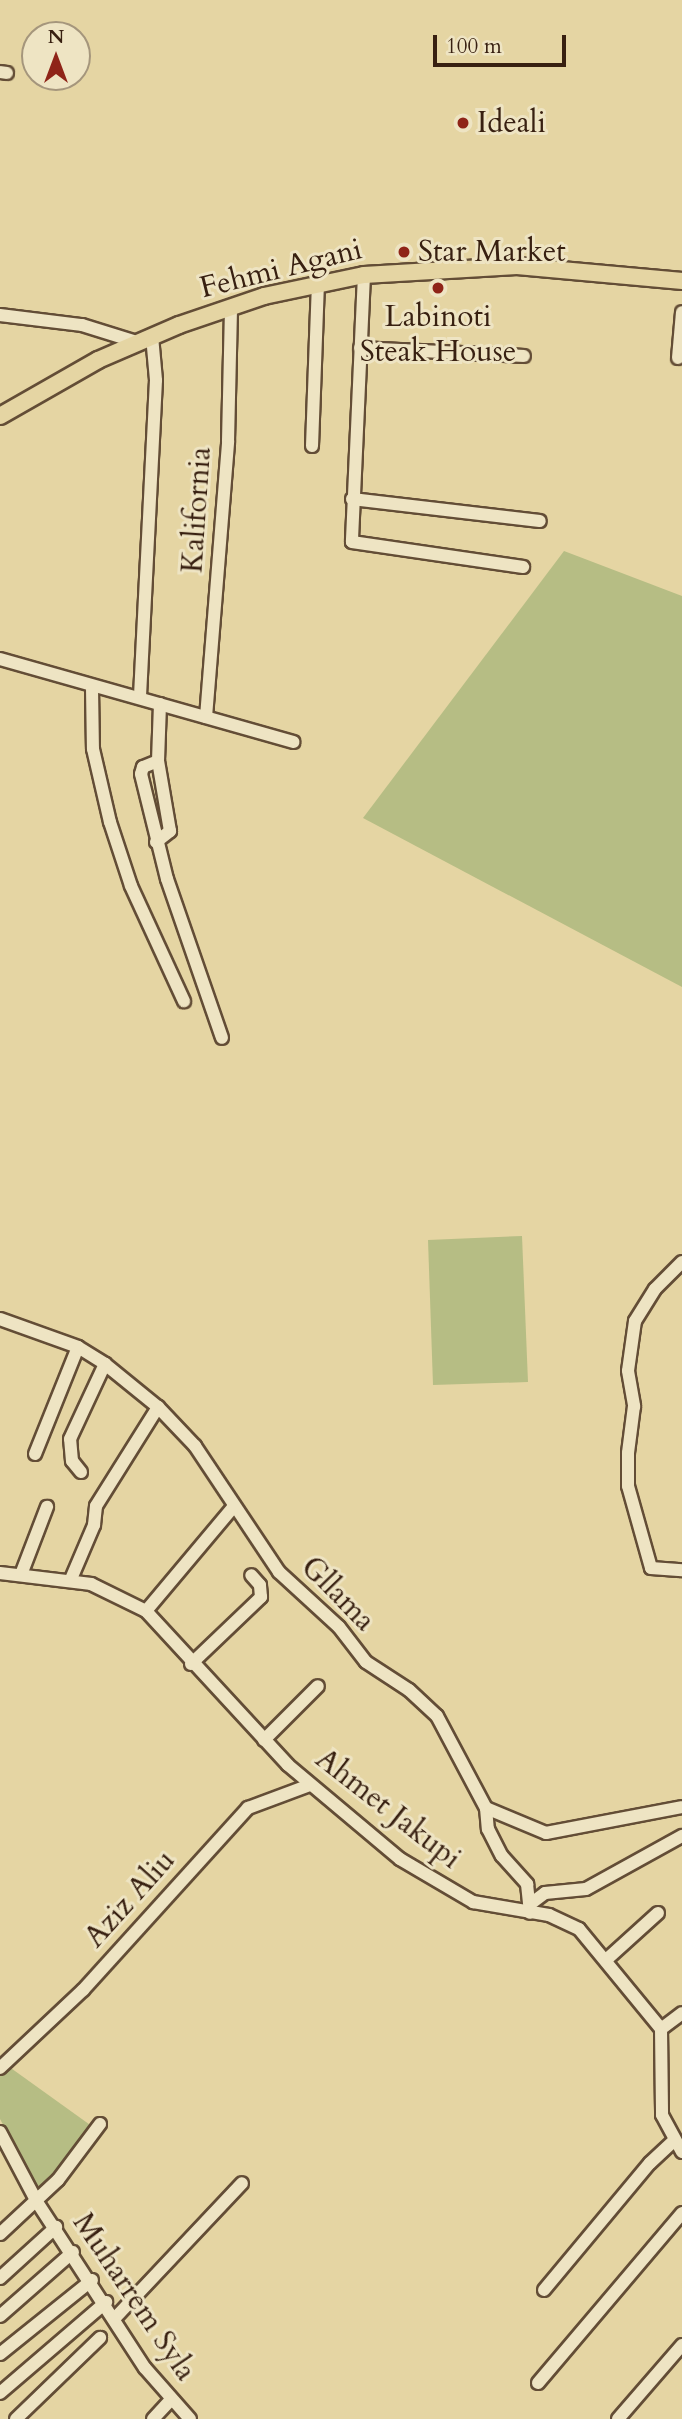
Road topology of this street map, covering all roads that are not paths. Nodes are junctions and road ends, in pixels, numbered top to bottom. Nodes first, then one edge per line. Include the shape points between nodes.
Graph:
1 (364, 275) junction
2 (682, 281) edge
3 (318, 285) junction
4 (232, 306) junction
5 (682, 312) edge
6 (0, 315) edge
7 (145, 339) junction
8 (360, 348) junction
9 (524, 356) dead end
10 (678, 358) dead end
11 (0, 416) edge
12 (312, 446) dead end
13 (352, 499) junction
14 (540, 521) dead end
15 (523, 567) dead end
16 (0, 659) edge
17 (92, 688) junction
18 (140, 696) junction
19 (160, 704) junction
20 (206, 717) junction
21 (293, 742) dead end
22 (184, 1001) dead end
23 (222, 1038) dead end
24 (682, 1262) edge
25 (0, 1319) edge
26 (78, 1347) junction
27 (105, 1364) junction
28 (158, 1407) junction
29 (35, 1454) dead end
30 (81, 1472) dead end
31 (234, 1506) junction
32 (47, 1507) dead end
33 (682, 1570) edge
34 (22, 1572) junction
35 (0, 1573) edge
36 (251, 1575) dead end
37 (71, 1579) junction
38 (146, 1611) junction
39 (191, 1664) junction
40 (318, 1686) dead end
41 (264, 1740) junction
42 (310, 1785) junction
43 (682, 1807) edge
44 (486, 1808) junction
45 (682, 1836) edge
46 (531, 1908) junction
47 (659, 1913) dead end
48 (606, 1960) junction
49 (682, 2013) edge
50 (661, 2029) junction
51 (0, 2068) edge
52 (100, 2124) dead end
53 (0, 2132) edge
54 (678, 2142) edge
55 (4, 2156) edge
56 (242, 2183) dead end
57 (37, 2202) junction
58 (682, 2213) edge
59 (57, 2227) junction
60 (0, 2234) edge
61 (73, 2252) junction
62 (0, 2278) edge
63 (92, 2280) junction
64 (544, 2290) dead end
65 (106, 2302) junction
66 (0, 2316) edge
67 (115, 2318) junction
68 (100, 2338) dead end
69 (682, 2345) edge
70 (0, 2354) edge
71 (538, 2383) dead end
72 (0, 2393) edge
73 (170, 2401) junction
74 (16, 2419) edge
75 (153, 2419) edge
76 (190, 2419) edge
77 (618, 2419) edge

1 - 2 main road, Fehmi Agani via 517,266
1 - 3 main road, Fehmi Agani
1 - 8 street
3 - 4 main road, Fehmi Agani
3 - 12 street
4 - 7 main road, Fehmi Agani
4 - 20 street, Kalifornia via 228,441
5 - 10 street
6 - 7 street via 82,325
7 - 11 main road, Fehmi Agani
7 - 18 street via 156,380
8 - 9 street
8 - 13 street
13 - 14 street
13 - 15 street via 352,542
16 - 17 street
17 - 18 street
17 - 22 street via 93,749 110,822 131,886
18 - 19 street
19 - 20 street
19 - 23 street via 158,761 143,767 141,774 156,842
20 - 21 street
24 - 33 street via 655,1289 635,1321 628,1371 634,1406 628,1486 651,1568
25 - 26 street, Gllama
26 - 27 street, Gllama
26 - 29 street
27 - 28 street, Gllama
27 - 30 street via 69,1440 72,1461
28 - 31 street, Gllama via 216,1471
28 - 37 street via 96,1506 94,1525
31 - 38 street
31 - 44 street, Gllama via 279,1572 338,1627 366,1662 409,1690 437,1716
32 - 34 street
34 - 35 street, Ahmet Jakupi
34 - 37 street, Ahmet Jakupi
36 - 39 street via 260,1585 261,1597
37 - 38 street, Ahmet Jakupi via 114,1592
38 - 39 street, Ahmet Jakupi
39 - 41 street, Ahmet Jakupi
40 - 41 street
41 - 42 street, Ahmet Jakupi
42 - 46 street, Ahmet Jakupi via 439,1886 473,1902
42 - 51 street, Aziz Aliu via 271,1797 238,1817 83,1990
43 - 44 street via 546,1833
44 - 46 street, Gllama via 488,1829 502,1856 527,1884
45 - 46 street via 586,1889 545,1893
46 - 48 street, Ahmet Jakupi via 579,1929
47 - 48 street
48 - 50 street, Ahmet Jakupi
49 - 50 street
50 - 54 street via 662,2115
52 - 57 street, Muharrem Syla
53 - 55 street, Muharrem Syla
54 - 64 street via 650,2163
55 - 57 street, Muharrem Syla
56 - 67 street
57 - 59 street, Muharrem Syla
57 - 60 street
58 - 71 street
59 - 61 street, Muharrem Syla
59 - 62 street
61 - 63 street, Muharrem Syla
61 - 66 street
63 - 65 street, Muharrem Syla
63 - 70 street
65 - 67 street, Muharrem Syla
65 - 72 street
67 - 73 street, Muharrem Syla
68 - 74 street
69 - 77 street
73 - 75 street
73 - 76 street, Muharrem Syla

